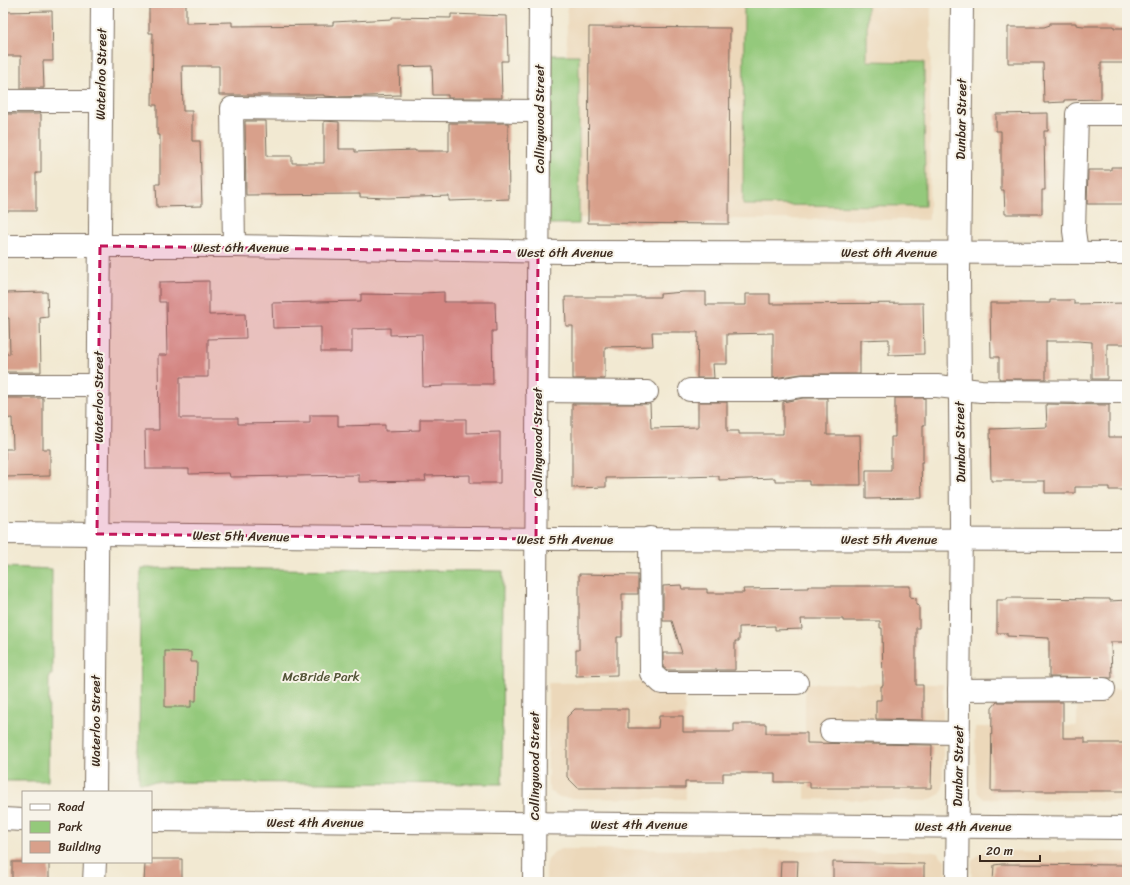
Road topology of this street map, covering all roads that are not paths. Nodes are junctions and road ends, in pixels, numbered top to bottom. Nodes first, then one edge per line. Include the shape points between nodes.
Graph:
1 (102, 3) edge
2 (540, 3) edge
3 (962, 3) edge
4 (3, 101) edge
5 (101, 102) junction
6 (539, 111) junction
7 (1127, 114) edge
8 (3, 246) edge
9 (100, 246) junction
10 (234, 246) junction
11 (538, 252) junction
12 (959, 252) junction
13 (1077, 252) junction
14 (1127, 253) edge
15 (3, 385) edge
16 (98, 385) junction
17 (959, 388) junction
18 (690, 390) dead end
19 (537, 391) junction
20 (647, 392) dead end
21 (1127, 392) edge
22 (3, 533) edge
23 (97, 534) junction
24 (650, 538) junction
25 (536, 539) junction
26 (961, 539) junction
27 (1127, 540) edge
28 (797, 683) dead end
29 (1104, 689) dead end
30 (959, 690) junction
31 (831, 731) dead end
32 (958, 733) junction
33 (95, 791) edge
34 (3, 819) edge
35 (22, 820) edge
36 (152, 820) edge
37 (534, 823) junction
38 (957, 825) junction
39 (1127, 828) edge
40 (94, 863) edge
41 (94, 882) edge
42 (534, 882) edge
43 (957, 882) edge

1 - 5 street, Waterloo Street
2 - 6 street, Collingwood Street
3 - 12 street, Dunbar Street
4 - 5 street
5 - 9 street, Waterloo Street
6 - 10 street via 232,108
6 - 11 street, Collingwood Street
7 - 13 street via 1077,114 1074,231
8 - 9 street, West 6th Avenue
9 - 10 street, West 6th Avenue
9 - 16 street, Waterloo Street
10 - 11 street, West 6th Avenue
11 - 12 street, West 6th Avenue
11 - 19 street, Collingwood Street
12 - 13 street, West 6th Avenue
12 - 17 street, Dunbar Street
13 - 14 street, West 6th Avenue
15 - 16 street
16 - 23 street, Waterloo Street
17 - 18 street via 802,386 777,390
17 - 21 street via 981,391
17 - 26 street, Dunbar Street
19 - 20 street
19 - 25 street, Collingwood Street
22 - 23 street, West 5th Avenue
23 - 25 street, West 5th Avenue
23 - 33 street, Waterloo Street
24 - 25 street, West 5th Avenue
24 - 26 street, West 5th Avenue
24 - 28 street via 651,673 662,683
25 - 37 street, Collingwood Street
26 - 27 street, West 5th Avenue
26 - 30 street, Dunbar Street
29 - 30 street
30 - 32 street, Dunbar Street
31 - 32 street
32 - 38 street, Dunbar Street
34 - 35 street
36 - 37 street, West 4th Avenue
37 - 38 street, West 4th Avenue
37 - 42 street, Collingwood Street
38 - 39 street, West 4th Avenue
38 - 43 street, Dunbar Street
40 - 41 street

